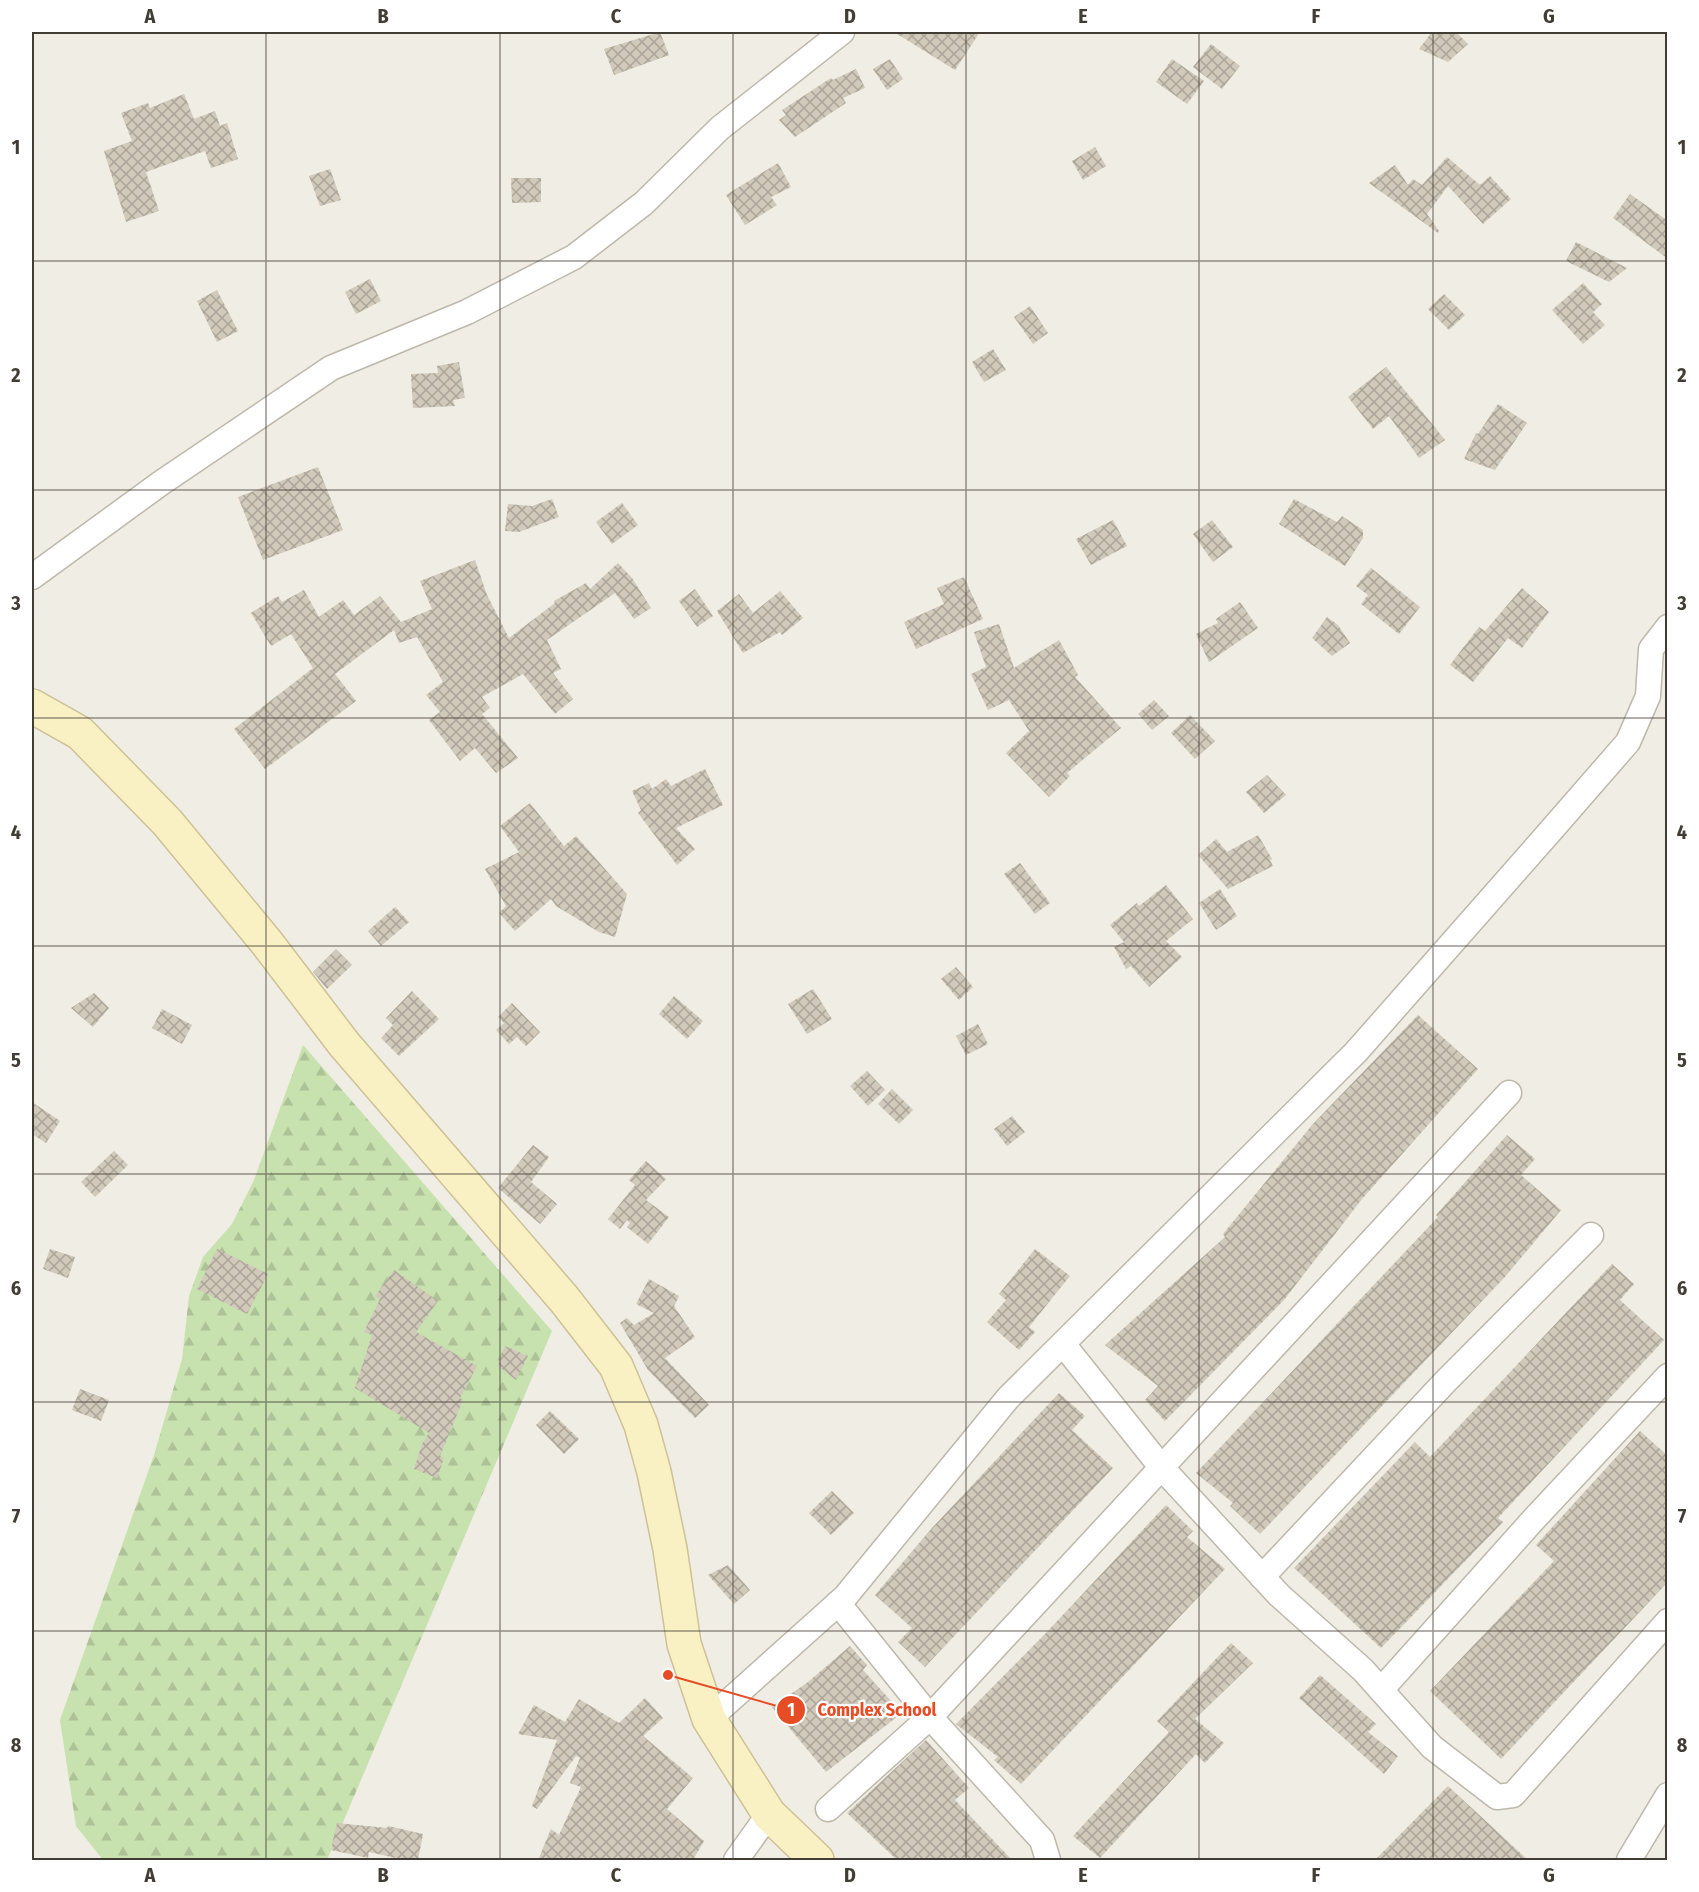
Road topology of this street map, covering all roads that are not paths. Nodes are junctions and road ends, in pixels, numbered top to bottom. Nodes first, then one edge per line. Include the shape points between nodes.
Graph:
1 (842, 32) edge
2 (32, 577) edge
3 (1668, 627) edge
4 (32, 706) edge
5 (1509, 1093) dead end
6 (1591, 1235) dead end
7 (1064, 1344) junction
8 (1668, 1376) edge
9 (1162, 1468) junction
10 (1262, 1576) junction
11 (838, 1603) junction
12 (1668, 1621) edge
13 (1381, 1690) junction
14 (930, 1718) junction
15 (709, 1719) junction
16 (1668, 1795) edge
17 (828, 1809) dead end
18 (769, 1814) junction
19 (736, 1860) edge
20 (817, 1860) edge
21 (1048, 1860) edge
22 (1629, 1860) edge

1 - 2 street via 720,128 644,203 573,257 467,312 331,368 161,483
3 - 7 street via 1651,649 1648,696 1628,742 1356,1052
4 - 15 main road via 80,733 167,822 344,1044 564,1299 616,1366 641,1425 654,1472 684,1644
5 - 9 street
6 - 10 street via 1445,1382
7 - 9 street
7 - 11 street via 1008,1398
8 - 13 street
9 - 10 street
9 - 14 street
10 - 13 street
11 - 14 street
11 - 15 street
12 - 13 street via 1513,1796 1497,1797 1478,1785 1432,1747
14 - 17 street
14 - 21 street via 1042,1840
15 - 18 main road
16 - 22 street
18 - 19 street
18 - 20 main road

